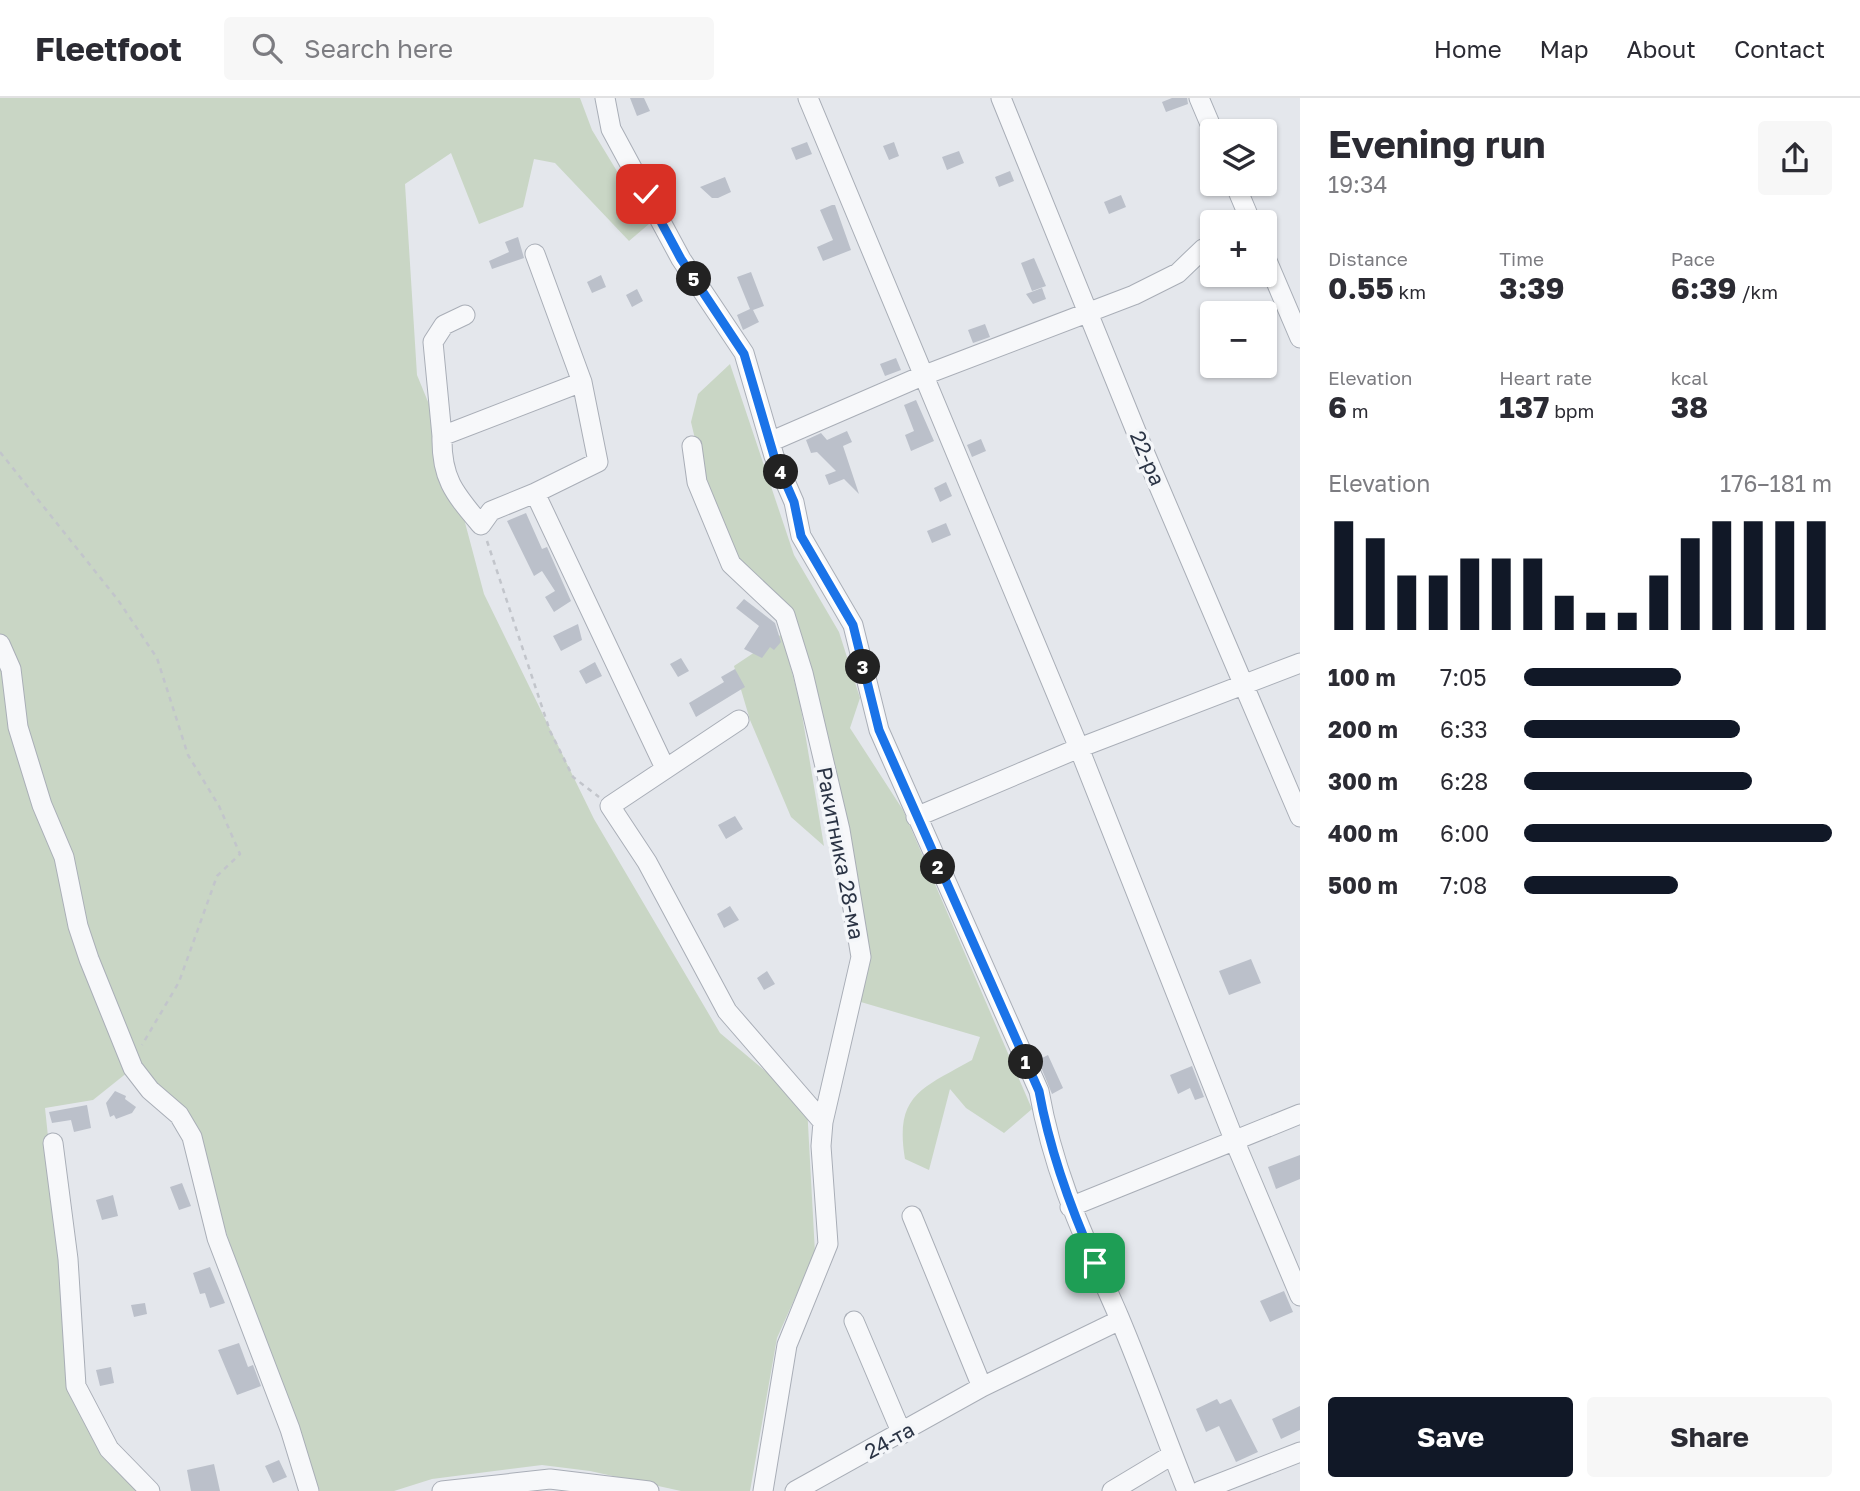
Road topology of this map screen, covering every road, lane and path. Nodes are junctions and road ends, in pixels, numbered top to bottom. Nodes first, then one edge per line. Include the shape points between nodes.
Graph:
1 (605, 98) edge
2 (808, 98) edge
3 (1001, 98) edge
4 (1199, 98) edge
5 (1208, 119) edge
6 (1200, 252) edge
7 (535, 254) dead end
8 (1277, 284) edge
9 (1088, 312) junction
10 (465, 315) dead end
11 (1300, 338) edge
12 (922, 376) junction
13 (582, 382) junction
14 (442, 436) junction
15 (772, 441) junction
16 (692, 446) dead end
17 (0, 452) edge
18 (535, 493) junction
19 (481, 525) junction
20 (0, 645) edge
21 (1300, 663) edge
22 (1245, 684) junction
23 (740, 720) dead end
24 (1079, 748) junction
25 (665, 768) junction
26 (610, 806) junction
27 (916, 817) junction
28 (1300, 817) edge
29 (133, 1068) junction
30 (1300, 1114) edge
31 (823, 1122) junction
32 (1235, 1142) junction
33 (53, 1143) dead end
34 (1070, 1207) junction
35 (912, 1216) dead end
36 (1300, 1296) edge
37 (1120, 1320) junction
38 (855, 1321) dead end
39 (982, 1387) junction
40 (902, 1434) junction
41 (1300, 1452) edge
42 (1172, 1455) junction
43 (150, 1491) edge
44 (309, 1491) edge
45 (443, 1491) edge
46 (649, 1491) edge
47 (763, 1491) edge
48 (795, 1491) edge
49 (1112, 1491) edge
50 (1187, 1491) edge
51 (1200, 1491) edge

1 - 15 street via 611,129 674,247 744,354
2 - 12 street
3 - 9 street, 22-ра
4 - 5 street
6 - 9 street via 1178,273
7 - 13 street
8 - 11 street
9 - 12 street
9 - 22 street, 22-ра
10 - 14 street via 444,325 433,341
12 - 15 street
12 - 24 street
13 - 14 street
13 - 18 street via 598,462
14 - 19 street via 441,461 452,491
15 - 27 street via 801,536 853,625 879,730
16 - 31 street, Ракитника 28-ма via 696,482 731,564 785,615 840,830 861,957
17 - 29 path via 118,600 157,658 188,755 240,854 217,876 179,982 143,1041
18 - 19 street via 491,511
18 - 25 street
19 - 26 path via 550,731 573,777
20 - 29 street via 11,669 18,727 70,879 78,926
21 - 22 street
22 - 24 street
22 - 28 street, 22-ра
23 - 25 street
24 - 27 street
24 - 32 street
25 - 26 street
26 - 31 street via 647,862 727,1012
27 - 34 street via 1039,1091 1048,1142
29 - 44 street via 179,1115 192,1136 217,1238
30 - 32 street
31 - 47 street, Ракитника 28-ма via 828,1244 787,1345
32 - 34 street
32 - 36 street
33 - 43 street via 68,1259 76,1386 109,1448
34 - 37 street
35 - 39 street
37 - 39 street, 24-та
37 - 42 street
38 - 40 street
39 - 40 street, 24-та
40 - 48 street, 24-та
41 - 51 street
42 - 49 street
42 - 50 street
45 - 46 street via 550,1479

